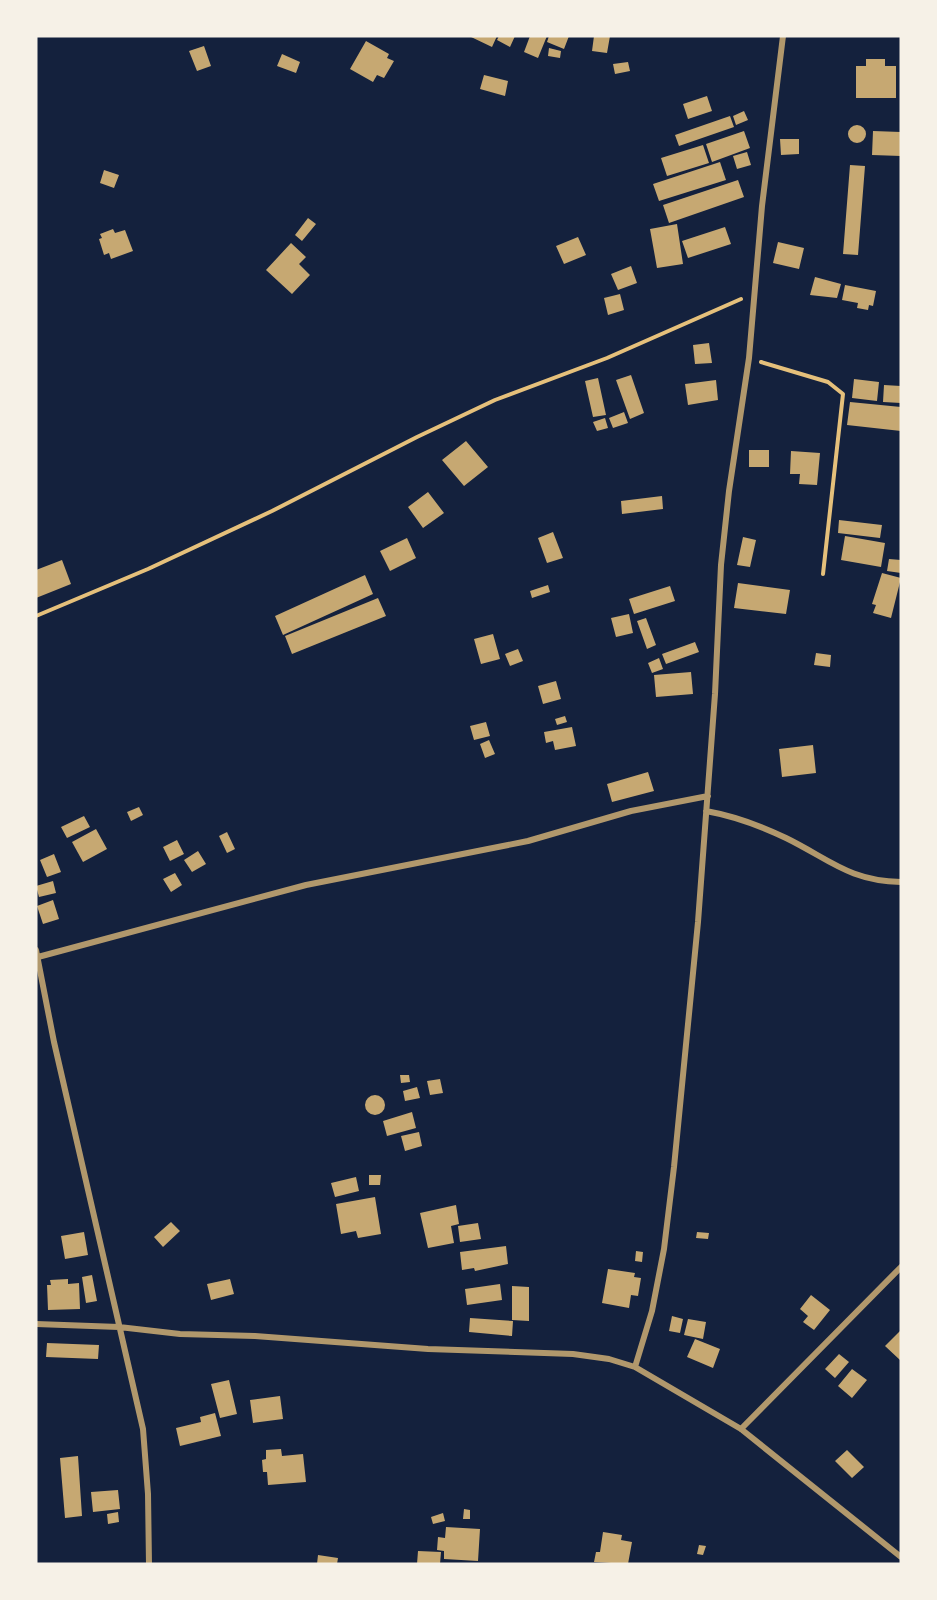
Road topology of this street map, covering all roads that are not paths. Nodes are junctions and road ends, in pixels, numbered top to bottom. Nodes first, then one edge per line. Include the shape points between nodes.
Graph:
1 (783, 36) edge
2 (708, 796) junction
3 (706, 811) junction
4 (901, 882) edge
5 (36, 950) edge
6 (38, 957) junction
7 (901, 1267) edge
8 (36, 1324) edge
9 (119, 1327) junction
10 (635, 1367) junction
11 (741, 1429) junction
12 (901, 1557) edge
13 (149, 1564) edge

1 - 2 street via 749,358 721,565
2 - 3 street
2 - 6 street via 631,811 528,841 306,885
3 - 4 street via 785,837 860,878
3 - 10 street via 664,1250 652,1311
5 - 6 street
6 - 9 street
7 - 11 street
8 - 9 street
9 - 10 street via 428,1349 573,1354
9 - 13 street via 143,1429
10 - 11 street
11 - 12 street

